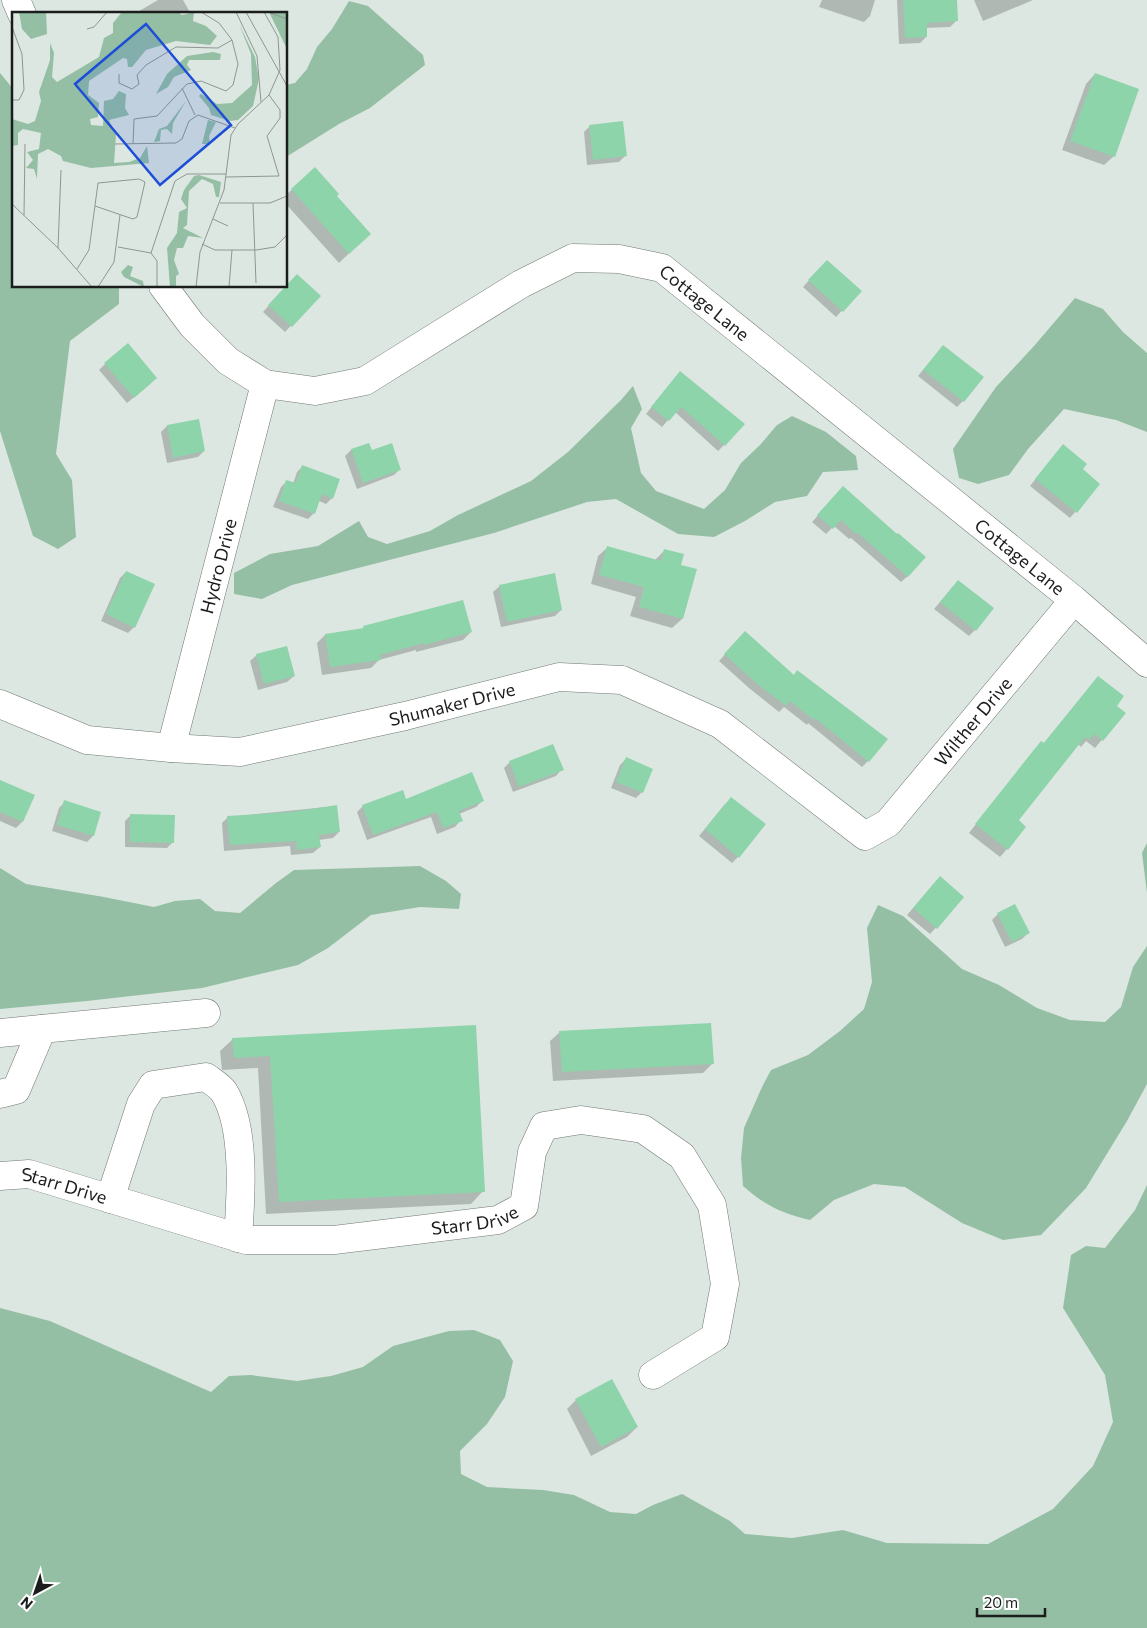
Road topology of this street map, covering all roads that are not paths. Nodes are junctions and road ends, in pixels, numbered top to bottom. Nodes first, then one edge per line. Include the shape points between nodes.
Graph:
1 (16, 0) edge
2 (21, 12) edge
3 (164, 288) edge
4 (265, 384) junction
5 (1074, 600) junction
6 (1147, 663) edge
7 (0, 704) edge
8 (171, 748) junction
9 (865, 836) joint
10 (206, 1013) dead end
11 (42, 1029) junction
12 (0, 1033) edge
13 (0, 1094) edge
14 (0, 1176) edge
15 (110, 1199) junction
16 (238, 1238) junction
17 (653, 1375) dead end

1 - 2 street
3 - 4 street, Cottage Lane via 192,325 228,362
4 - 5 street, Cottage Lane via 315,391 365,381 521,284 573,258 619,259 662,268
4 - 8 street, Hydro Drive
5 - 6 street, Cottage Lane
5 - 9 street, Wilther Drive via 888,823
7 - 8 street, Shumaker Drive via 87,740
8 - 9 street, Shumaker Drive via 240,752 404,716 559,676 622,680 720,724
10 - 11 street
11 - 12 street
11 - 13 street via 16,1090
14 - 15 street, Starr Drive via 29,1174
15 - 16 street, Starr Drive
15 - 16 street via 141,1104 153,1085 206,1076 223,1090 235,1118 242,1183
16 - 17 street, Starr Drive via 334,1240 498,1220 524,1206 532,1152 544,1126 581,1120 643,1129 682,1156 712,1205 725,1284 715,1336

